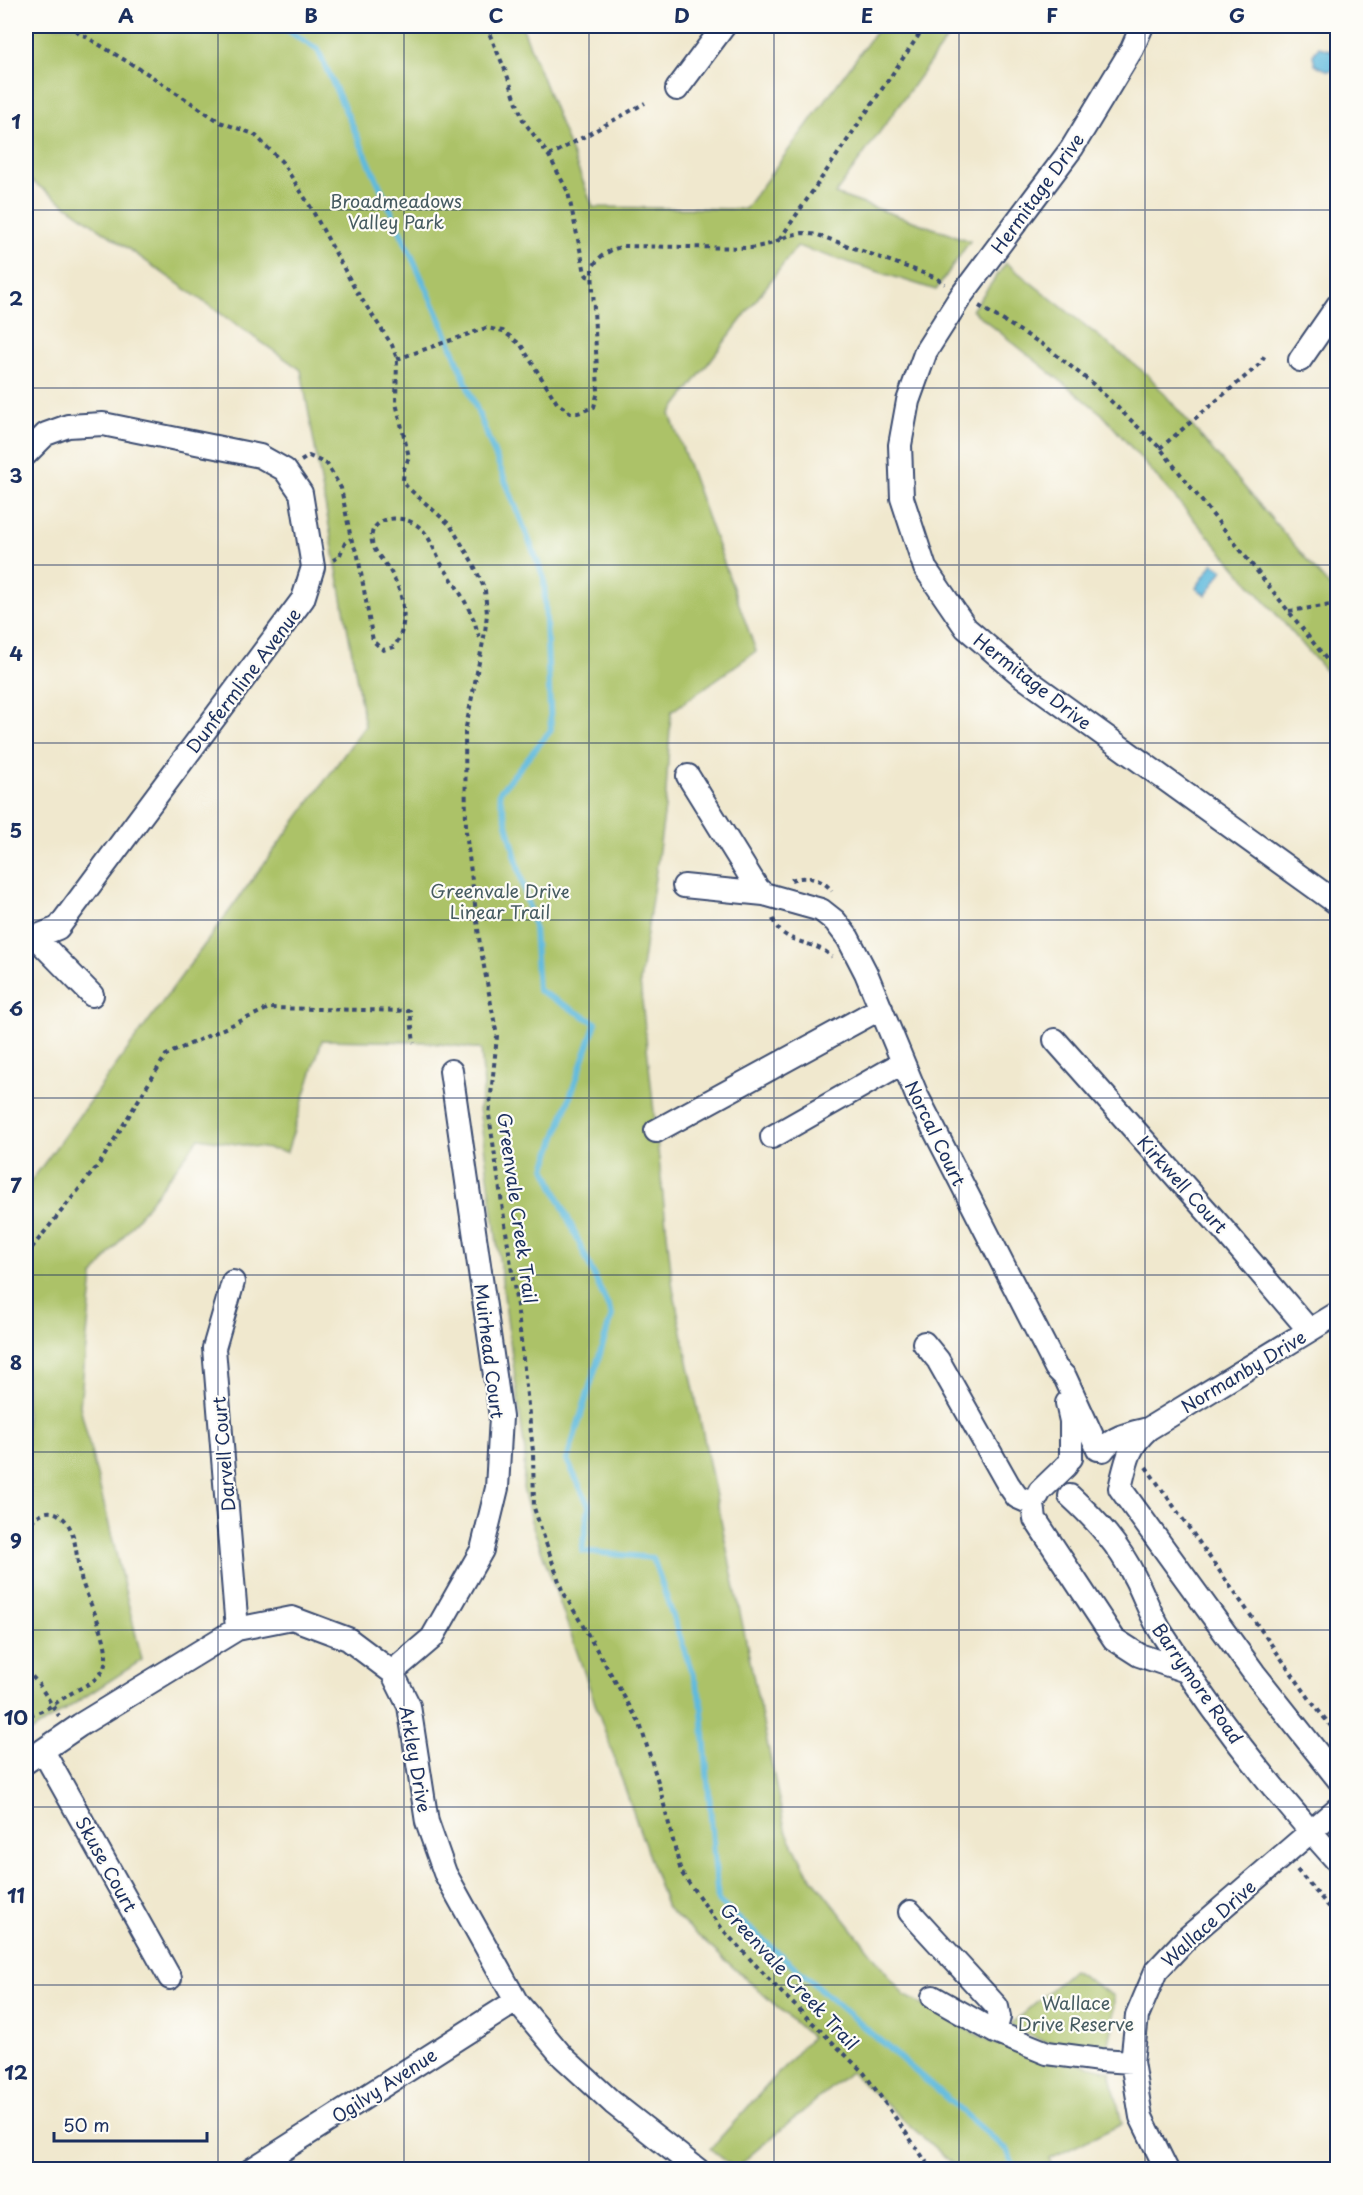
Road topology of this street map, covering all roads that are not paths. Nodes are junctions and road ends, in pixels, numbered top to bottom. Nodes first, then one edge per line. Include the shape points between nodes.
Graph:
1 (724, 26) edge
2 (1142, 26) edge
3 (678, 89) dead end
4 (1338, 305) edge
5 (1300, 360) dead end
6 (26, 454) edge
7 (688, 776) dead end
8 (684, 886) dead end
9 (769, 896) junction
10 (1338, 904) edge
11 (30, 936) edge
12 (92, 995) dead end
13 (881, 1008) junction
14 (1055, 1040) dead end
15 (902, 1063) junction
16 (451, 1071) dead end
17 (656, 1131) dead end
18 (771, 1137) dead end
19 (234, 1282) dead end
20 (1338, 1313) edge
21 (1310, 1330) junction
22 (931, 1352) dead end
23 (1056, 1368) junction
24 (1148, 1429) junction
25 (1101, 1449) junction
26 (1063, 1467) junction
27 (1120, 1486) junction
28 (1070, 1496) junction
29 (1033, 1504) junction
30 (237, 1629) junction
31 (1186, 1671) junction
32 (392, 1672) junction
33 (34, 1756) edge
34 (1338, 1779) edge
35 (1338, 1808) edge
36 (1310, 1832) junction
37 (1338, 1862) edge
38 (910, 1912) dead end
39 (170, 1978) dead end
40 (933, 1997) dead end
41 (516, 2001) junction
42 (995, 2032) junction
43 (1132, 2061) junction
44 (263, 2167) edge
45 (698, 2169) edge
46 (1167, 2169) edge

1 - 3 street
2 - 10 street, Hermitage Drive via 1072,148 961,296 926,351 908,401 900,445 902,498 925,568 966,628 1022,676
4 - 5 street
6 - 11 street, Dunfermline Avenue via 46,434 68,426 103,424 260,456 285,470 301,493 313,567 303,599 58,928
7 - 9 street via 758,889
8 - 9 street, Norcal Court
9 - 13 street, Norcal Court via 821,910 835,921 848,938
11 - 12 street
13 - 15 street, Norcal Court
13 - 17 street
14 - 21 street, Kirkwell Court
15 - 18 street
15 - 23 street, Norcal Court
16 - 32 street, Muirhead Court via 501,1417 497,1488 482,1550 432,1638
19 - 30 street, Darvell Court via 214,1348
20 - 21 street, Normanby Drive
21 - 24 street, Normanby Drive
22 - 29 street via 1008,1484 1017,1497
23 - 25 street, Norcal Court via 1065,1377 1087,1428
23 - 26 street, Norcal Court via 1071,1421
24 - 25 street, Normanby Drive via 1119,1437
24 - 27 street, Normanby Drive via 1132,1447
25 - 26 street via 1079,1451
25 - 27 street via 1118,1463
26 - 28 street
26 - 29 street
27 - 28 street via 1102,1505 1085,1505
27 - 34 street via 1254,1673
28 - 31 street, Barrymore Road via 1100,1523 1114,1544 1136,1579 1150,1615
29 - 31 street via 1035,1519 1114,1639 1139,1655
30 - 32 street, Arkley Drive via 292,1618 348,1639
30 - 33 street, Arkley Drive
31 - 36 street, Barrymore Road
32 - 41 street, Arkley Drive via 409,1706 428,1822 445,1873
33 - 39 street, Skuse Court
35 - 36 street, Wallace Drive
36 - 37 street, Barrymore Road
36 - 43 street, Wallace Drive via 1187,1938 1156,1971 1137,2016
38 - 42 street via 997,2007
40 - 42 street
41 - 44 street, Ogilvy Avenue
41 - 45 street, Arkley Drive via 563,2057 613,2103
42 - 43 street via 1047,2052
43 - 46 street, Wallace Drive via 1141,2117

